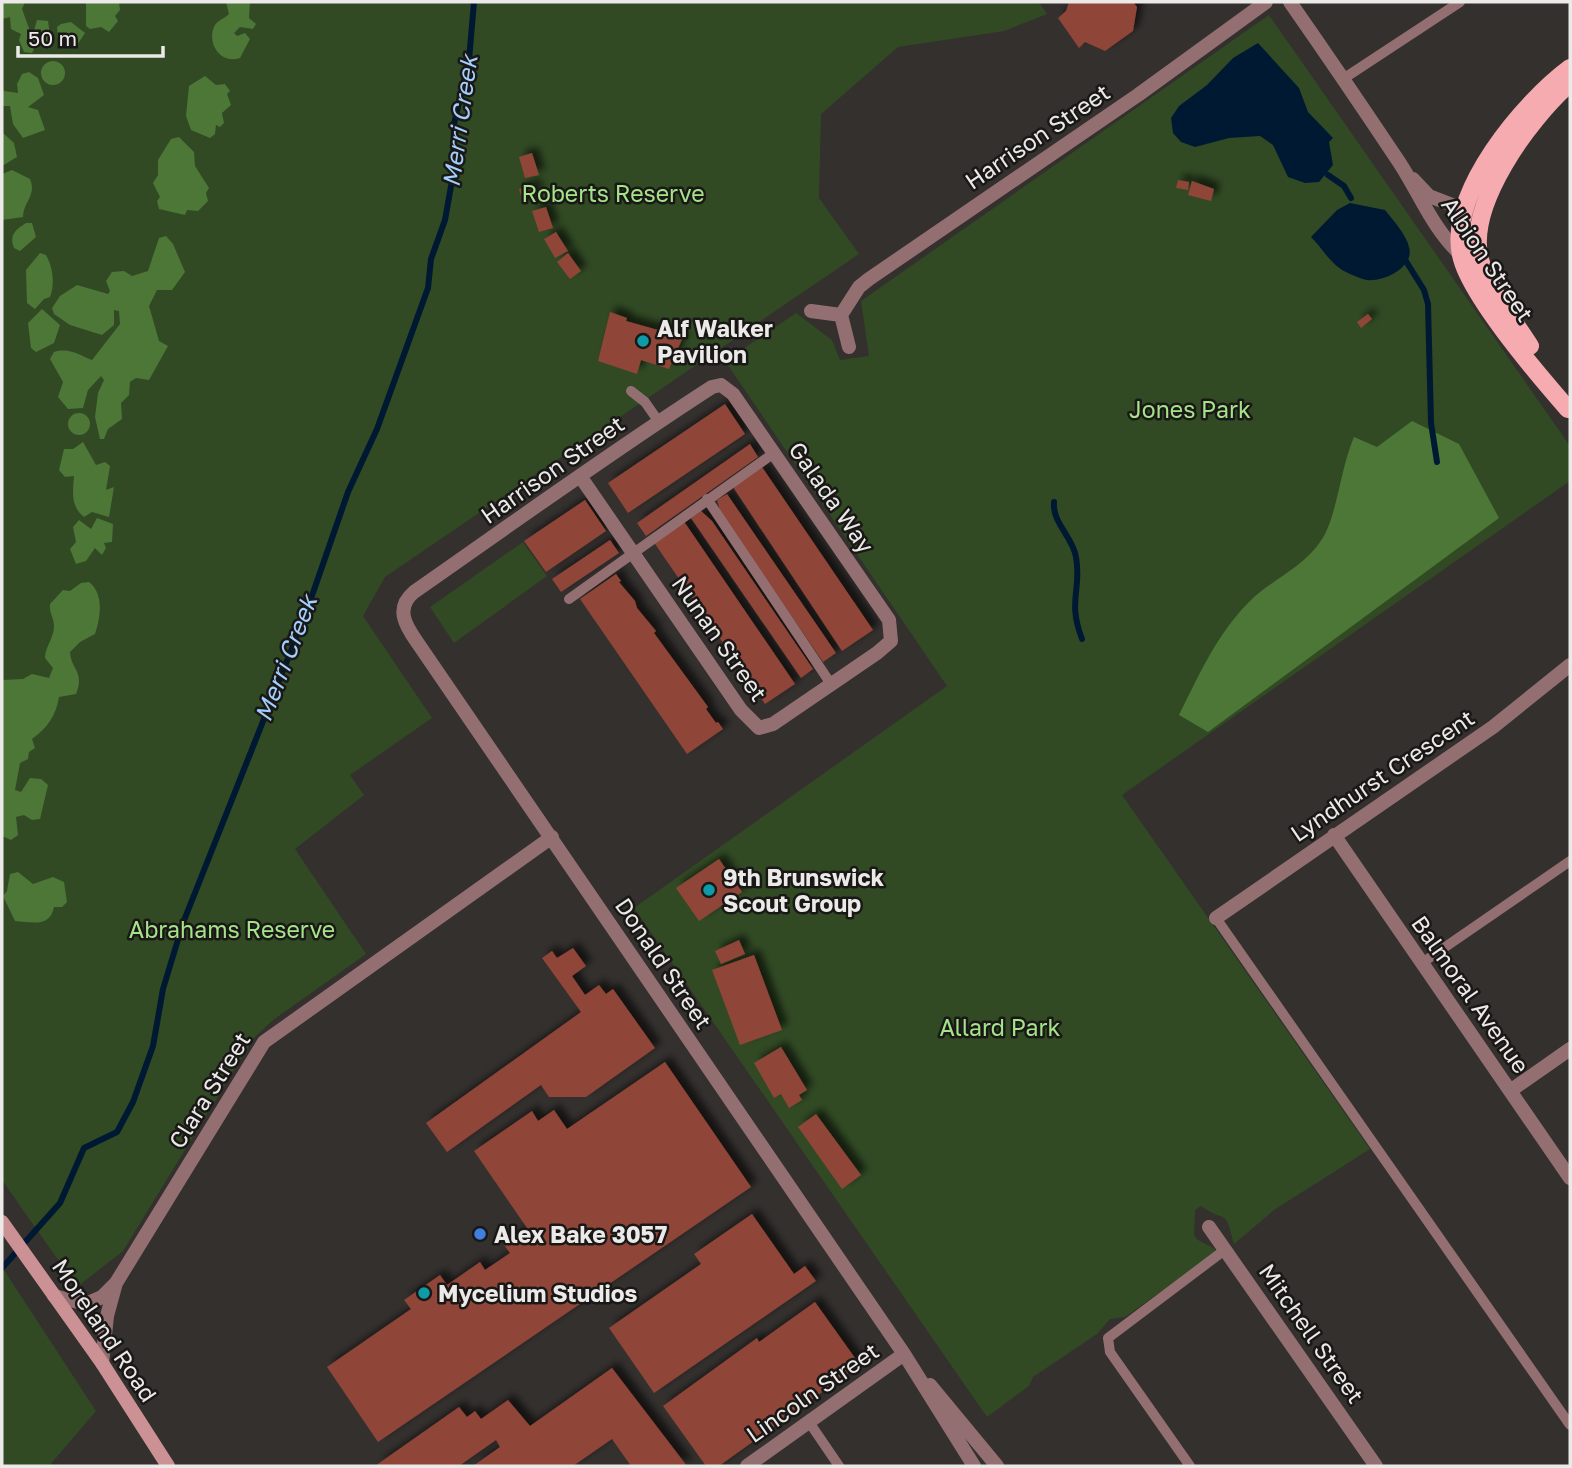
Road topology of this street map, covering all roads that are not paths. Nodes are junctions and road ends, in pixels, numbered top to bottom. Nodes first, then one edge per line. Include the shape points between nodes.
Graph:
1 (1266, 2) edge
2 (1290, 2) edge
3 (1460, 2) edge
4 (1570, 68) edge
5 (1343, 79) junction
6 (1570, 83) edge
7 (1401, 165) junction
8 (1473, 212) junction
9 (1461, 255) junction
10 (811, 310) dead end
11 (841, 315) junction
12 (849, 347) dead end
13 (721, 385) joint
14 (631, 391) dead end
15 (1569, 411) edge
16 (659, 422) junction
17 (774, 453) junction
18 (580, 476) junction
19 (707, 499) junction
20 (635, 555) junction
21 (410, 594) joint
22 (569, 599) dead end
23 (891, 641) joint
24 (1570, 668) edge
25 (831, 684) junction
26 (1334, 835) junction
27 (551, 837) junction
28 (1570, 860) edge
29 (1216, 918) joint
30 (1422, 963) junction
31 (1570, 1049) edge
32 (1510, 1091) junction
33 (1570, 1178) edge
34 (2, 1222) edge
35 (1209, 1227) dead end
36 (1226, 1249) junction
37 (116, 1283) junction
38 (51, 1292) junction
39 (904, 1354) junction
40 (102, 1363) junction
41 (809, 1422) junction
42 (1570, 1426) edge
43 (168, 1466) edge
44 (747, 1466) edge
45 (839, 1466) edge
46 (974, 1466) edge
47 (997, 1466) edge
48 (1190, 1466) edge
49 (1376, 1466) edge

1 - 11 street, Harrison Street via 869,279
2 - 5 street, Albion Street
3 - 5 lane
4 - 8 main road via 1549,85 1492,154
5 - 7 street, Albion Street
6 - 8 main road via 1541,113
7 - 8 street, Albion Street via 1429,196
7 - 9 street, Albion Street via 1426,214
8 - 9 main road
8 - 15 main road, Albion Street via 1487,276
9 - 15 main road, Albion Street via 1480,293
10 - 11 street
11 - 12 street
13 - 16 street, Harrison Street
13 - 17 street, Galada Way via 733,394
14 - 16 lane
16 - 18 street, Harrison Street
17 - 19 lane
17 - 23 street, Galada Way via 890,620
18 - 20 street, Nunan Street
18 - 21 street, Harrison Street
19 - 20 lane
19 - 25 lane
20 - 22 lane
20 - 25 street, Nunan Street via 741,710 760,728
21 - 27 street, Donald Street via 403,607 408,629
23 - 25 street, Nunan Street
24 - 26 street, Lyndhurst Crescent via 1493,727
26 - 29 street, Lyndhurst Crescent
26 - 30 street, Balmoral Avenue
27 - 37 street, Clara Street via 264,1042
27 - 39 street, Donald Street
28 - 30 lane
29 - 42 lane
30 - 32 street, Balmoral Avenue
31 - 32 street
32 - 33 street, Balmoral Avenue
34 - 38 main road, Moreland Road
35 - 36 street, Mitchell Street
36 - 48 lane via 1108,1338 1110,1352
36 - 49 street, Mitchell Street
37 - 38 street, Clara Street via 86,1304
37 - 40 street, Clara Street
38 - 40 main road, Moreland Road
39 - 41 street, Lincoln Street
39 - 46 street, Donald Street
39 - 47 street, Donald Street
40 - 43 main road, Moreland Road
41 - 44 street, Lincoln Street
41 - 45 lane

